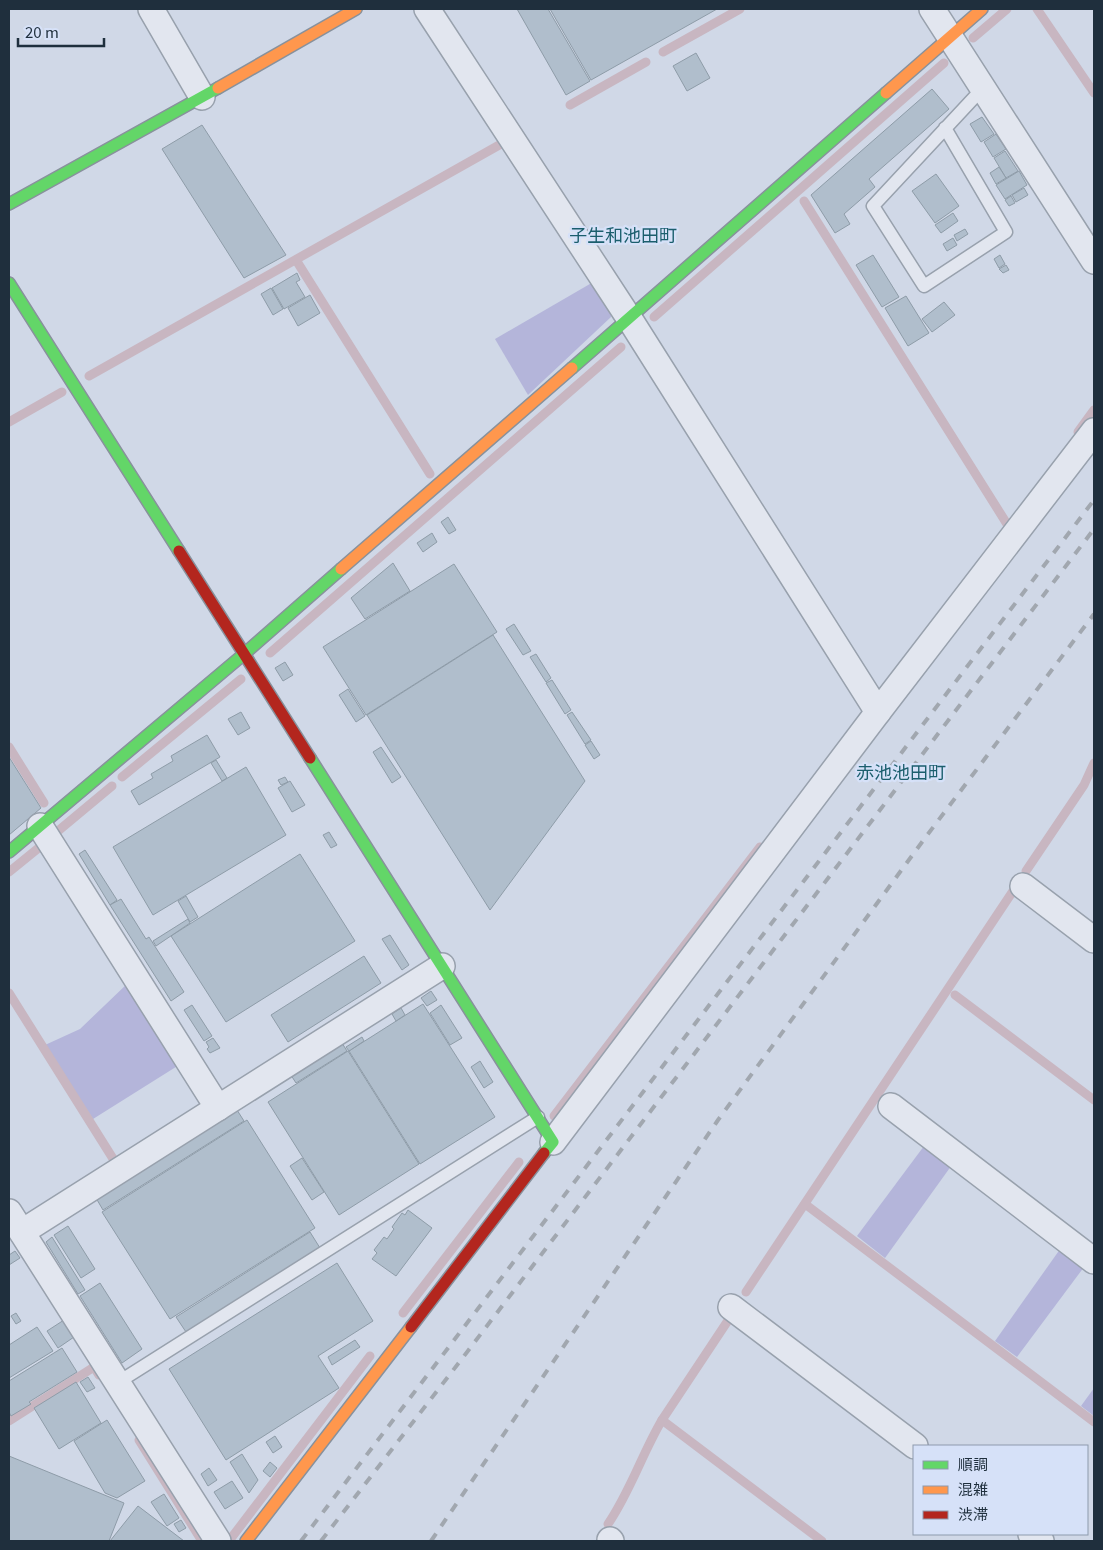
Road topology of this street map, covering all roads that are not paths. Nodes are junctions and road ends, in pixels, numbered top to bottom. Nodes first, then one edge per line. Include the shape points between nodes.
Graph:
1 (151, 9) edge
2 (356, 9) edge
3 (427, 9) edge
4 (932, 9) edge
5 (982, 9) edge
6 (950, 37) junction
7 (983, 88) junction
8 (202, 97) junction
9 (945, 128) junction
10 (9, 204) edge
11 (1094, 261) edge
12 (9, 283) edge
13 (628, 318) junction
14 (1094, 432) edge
15 (244, 654) junction
16 (878, 712) junction
17 (40, 826) junction
18 (9, 852) edge
19 (1023, 886) dead end
20 (1094, 940) edge
21 (442, 966) junction
22 (891, 1106) dead end
23 (218, 1108) junction
24 (538, 1117) junction
25 (553, 1142) junction
26 (15, 1222) edge
27 (1094, 1261) edge
28 (731, 1307) dead end
29 (117, 1383) junction
30 (914, 1445) edge
31 (218, 1541) edge
32 (246, 1541) edge

1 - 8 street
2 - 8 street
3 - 13 street
4 - 6 street
5 - 6 street
6 - 7 street
6 - 13 street
7 - 9 lane
7 - 11 street
8 - 10 street
9 - 9 lane via 873,206 924,286 1006,232
12 - 15 street
13 - 15 street
13 - 16 street
14 - 16 street
15 - 17 street
15 - 21 street
16 - 25 street
17 - 18 street
17 - 23 street
19 - 20 street
21 - 23 street
21 - 24 street
22 - 27 street
23 - 26 street
24 - 25 street
24 - 29 lane
25 - 32 street
26 - 29 street
28 - 30 street
29 - 31 street

